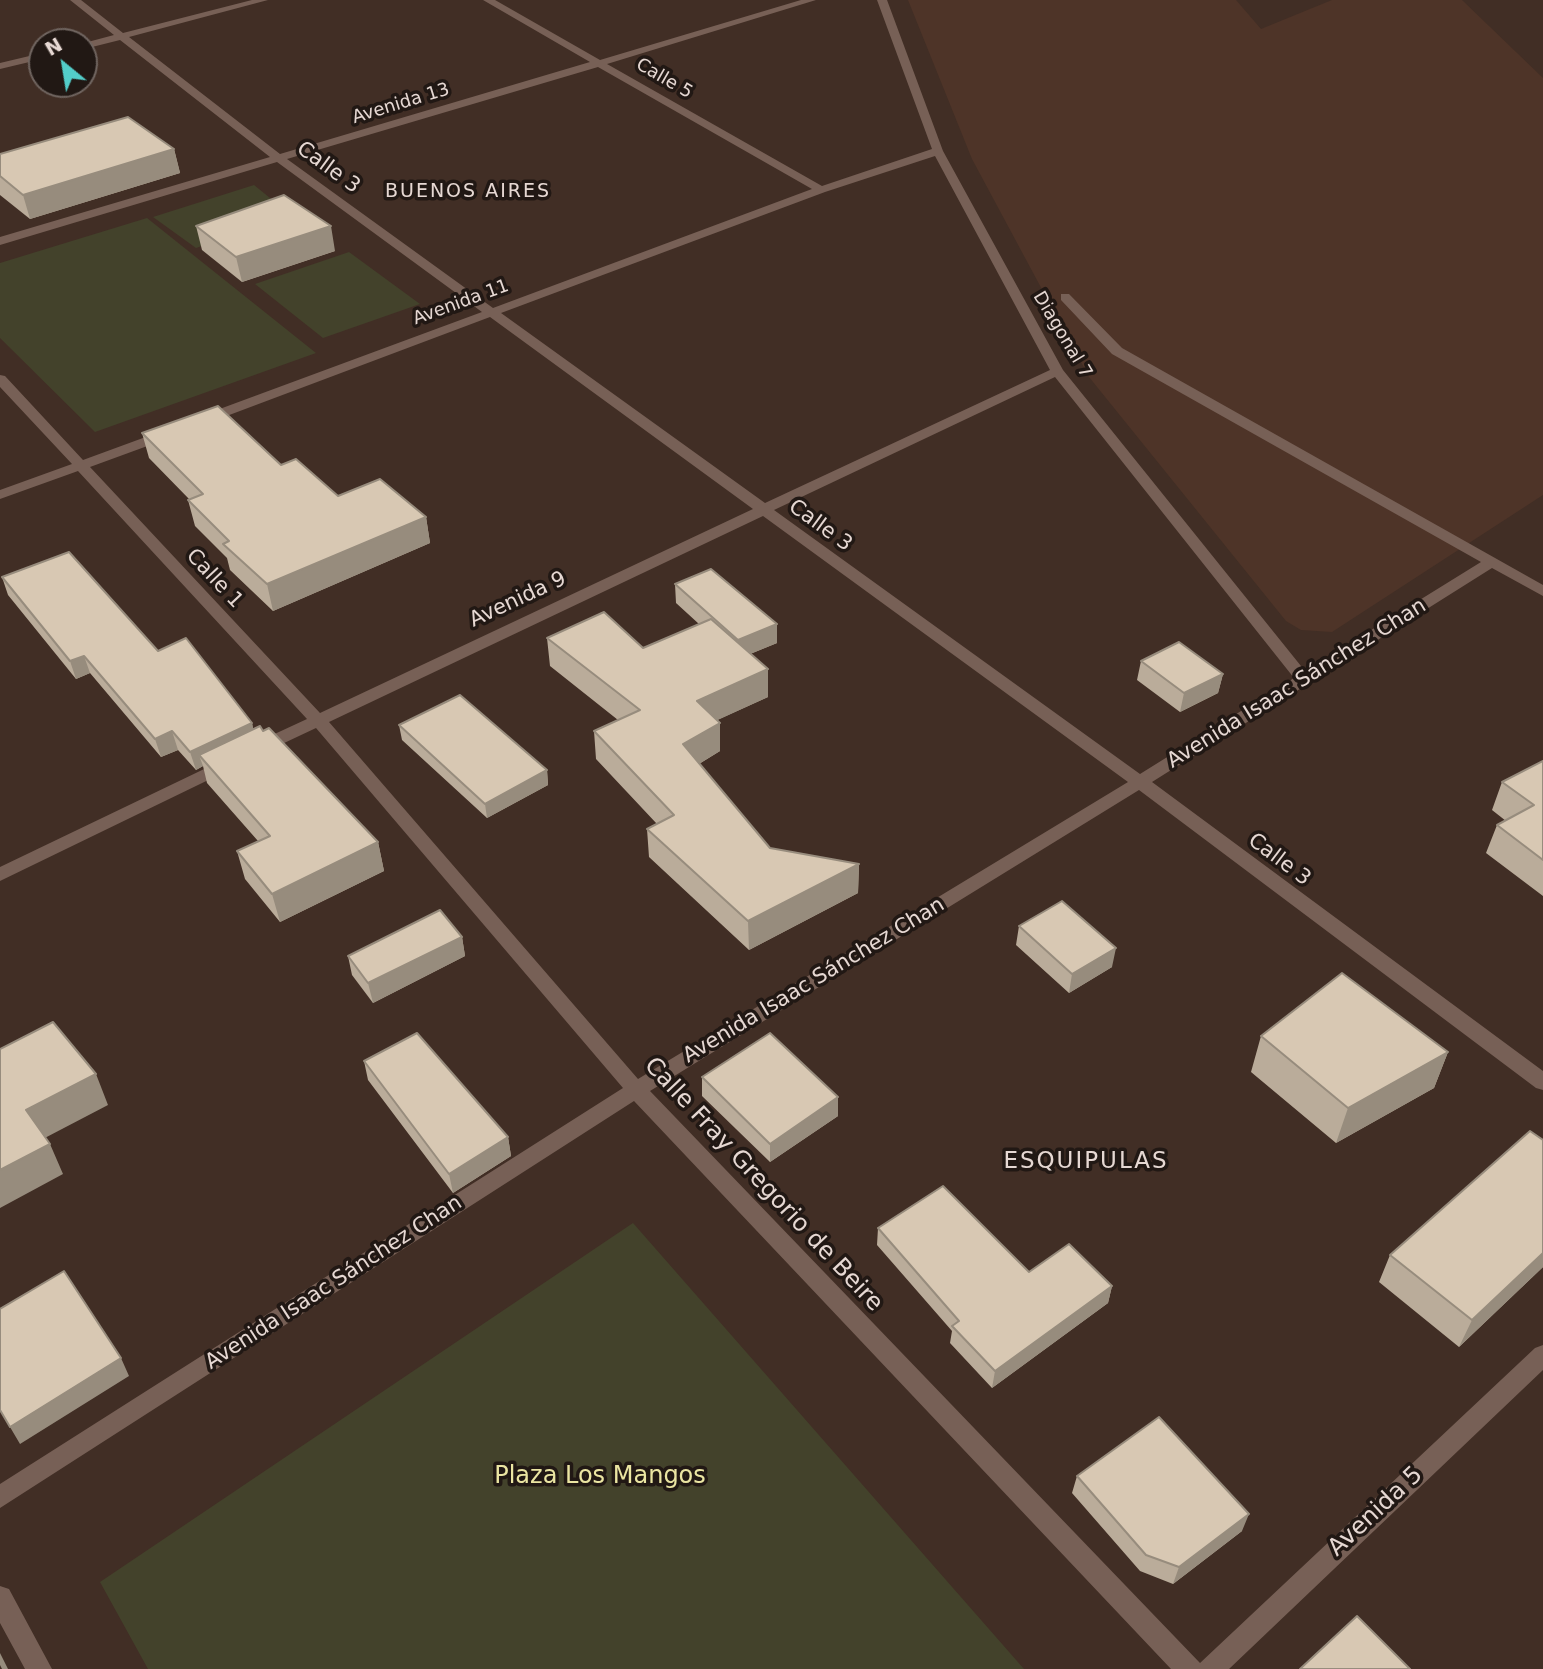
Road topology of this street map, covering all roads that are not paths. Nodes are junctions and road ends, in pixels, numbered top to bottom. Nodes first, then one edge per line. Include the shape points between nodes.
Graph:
1 (75, 0) edge
2 (263, 0) edge
3 (488, 0) edge
4 (811, 0) edge
5 (882, 0) edge
6 (122, 36) junction
7 (98, 42) edge
8 (28, 59) edge
9 (598, 64) junction
10 (0, 66) edge
11 (938, 151) junction
12 (278, 158) junction
13 (821, 190) junction
14 (0, 241) edge
15 (1065, 297) dead end
16 (491, 313) junction
17 (1056, 371) junction
18 (0, 379) edge
19 (79, 467) junction
20 (0, 495) edge
21 (762, 510) junction
22 (1491, 562) junction
23 (1543, 591) edge
24 (1304, 680) junction
25 (318, 720) junction
26 (1140, 782) junction
27 (0, 875) edge
28 (1543, 1082) edge
29 (636, 1090) junction
30 (1543, 1355) edge
31 (0, 1497) edge
32 (0, 1598) edge
33 (39, 1669) edge
34 (1189, 1669) edge
35 (1210, 1669) edge

1 - 6 street, Calle 3
2 - 6 street
3 - 9 street, Calle 5
4 - 9 street, Avenida 13
5 - 11 street, Diagonal 7
6 - 7 street
6 - 12 street, Calle 3
8 - 10 street
9 - 12 street, Avenida 13
9 - 13 street, Calle 5
11 - 13 street, Avenida 11
11 - 17 street, Diagonal 7
12 - 14 street, Avenida 13
12 - 16 street, Calle 3
13 - 16 street, Avenida 11
15 - 22 street via 1117,352
16 - 19 street, Avenida 11
16 - 21 street, Calle 3
17 - 21 street, Avenida 9
17 - 24 street, Diagonal 7
18 - 19 street, Calle 1
19 - 20 street, Avenida 11
19 - 25 street, Calle 1
21 - 25 street, Avenida 9
21 - 26 street, Calle 3
22 - 23 street
22 - 24 street, Avenida Isaac Sánchez Chan
24 - 26 street, Avenida Isaac Sánchez Chan
25 - 27 street, Avenida 9
25 - 29 street, Calle Fray Gregorio de Beire
26 - 28 street, Calle 3
26 - 29 street, Avenida Isaac Sánchez Chan
29 - 31 street, Avenida Isaac Sánchez Chan
29 - 34 street, Calle Fray Gregorio de Beire
30 - 35 street, Avenida 5
32 - 33 street

